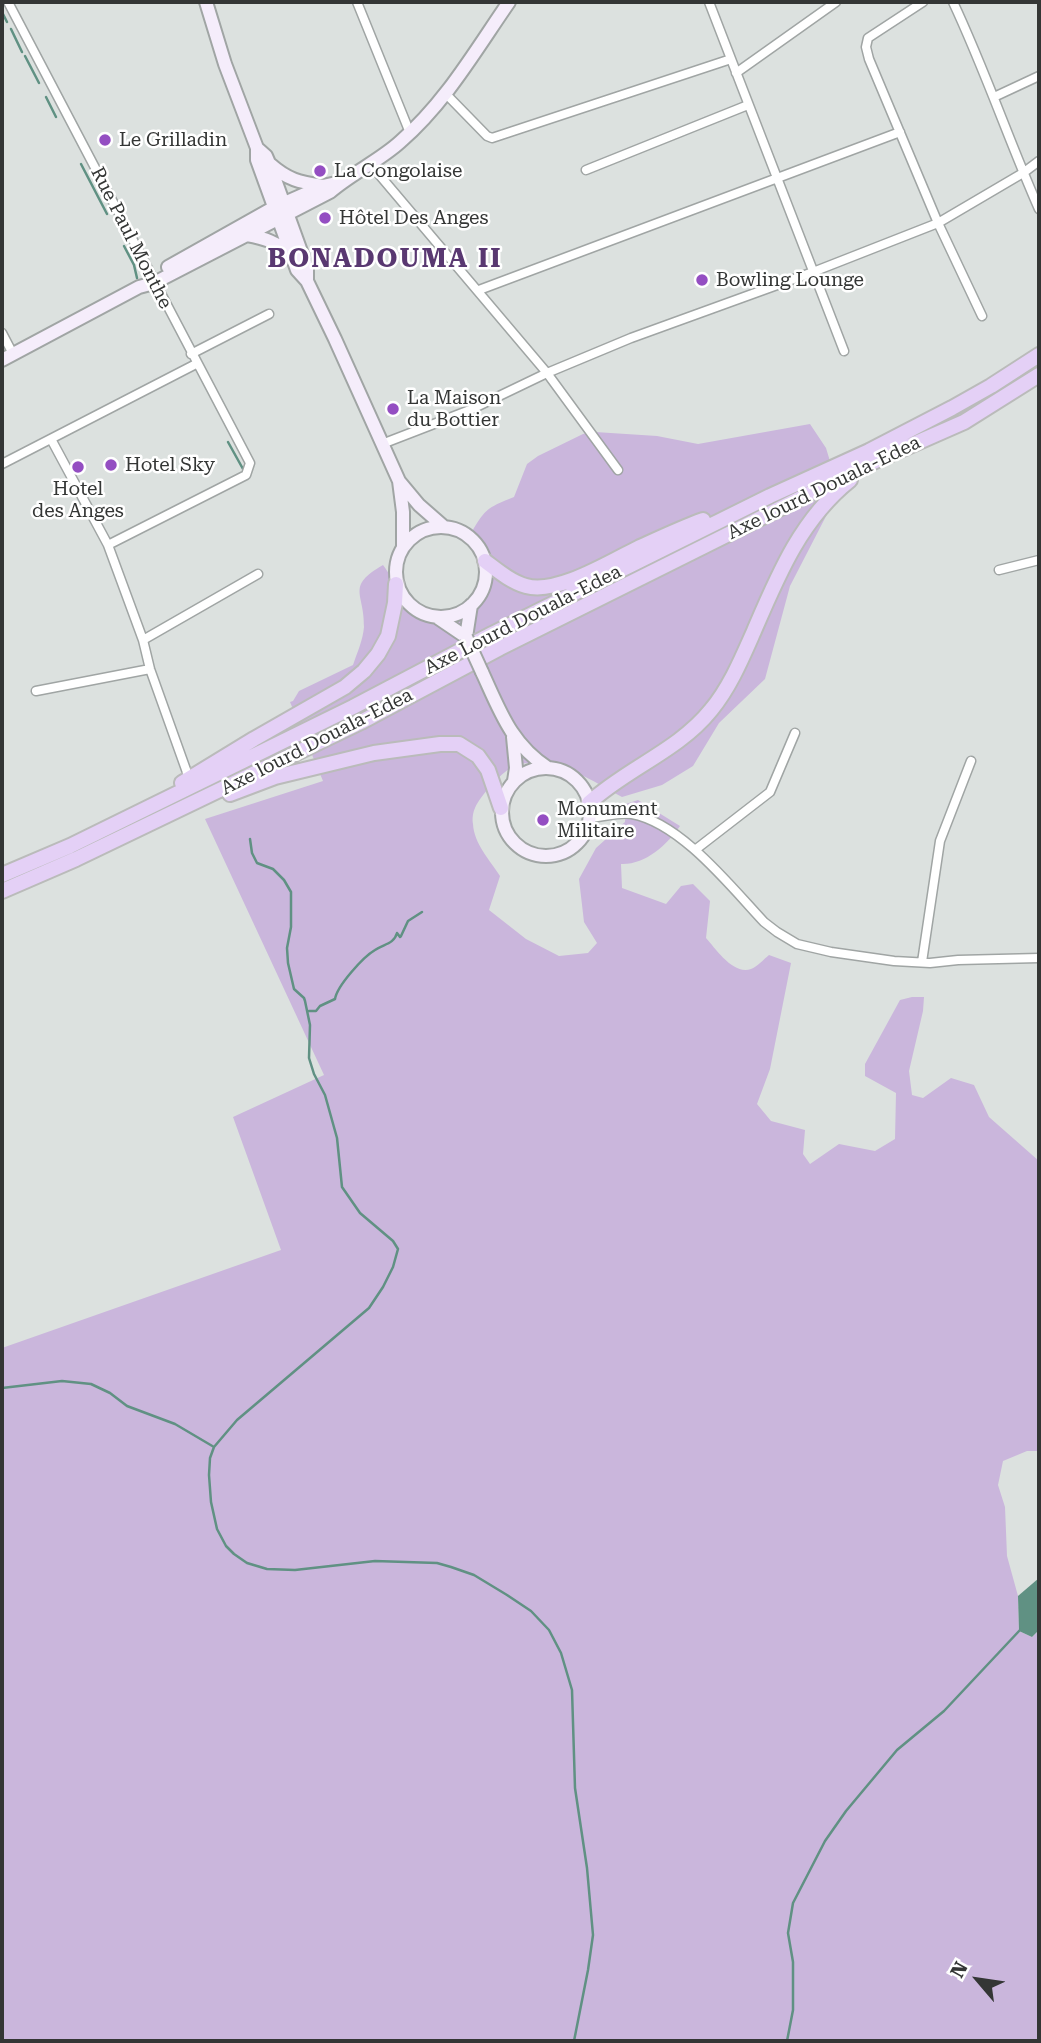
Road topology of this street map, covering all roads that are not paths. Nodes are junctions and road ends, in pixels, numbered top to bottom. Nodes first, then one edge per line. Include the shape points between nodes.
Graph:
1 (8, 2) edge
2 (206, 2) edge
3 (357, 2) edge
4 (709, 2) edge
5 (836, 2) edge
6 (923, 2) edge
7 (953, 2) edge
8 (505, 4) edge
9 (731, 59) junction
10 (736, 73) junction
11 (1039, 76) edge
12 (446, 94) junction
13 (994, 97) junction
14 (748, 105) junction
15 (900, 132) junction
16 (410, 133) junction
17 (257, 148) junction
18 (1039, 161) edge
19 (269, 163) junction
20 (371, 165) junction
21 (586, 170) dead end
22 (1023, 173) junction
23 (777, 178) junction
24 (341, 183) junction
25 (323, 186) junction
26 (1039, 209) edge
27 (281, 211) junction
28 (938, 223) junction
29 (247, 235) junction
30 (293, 260) junction
31 (813, 272) junction
32 (153, 280) junction
33 (307, 281) junction
34 (479, 290) junction
35 (268, 314) dead end
36 (982, 316) dead end
37 (2, 333) edge
38 (844, 351) dead end
39 (191, 354) junction
40 (1039, 355) edge
41 (7, 357) edge
42 (196, 364) junction
43 (547, 373) junction
44 (1039, 375) edge
45 (51, 439) junction
46 (382, 444) junction
47 (873, 462) junction
48 (2, 464) edge
49 (618, 470) dead end
50 (399, 481) junction
51 (770, 496) junction
52 (443, 526) junction
53 (108, 545) junction
54 (403, 547) junction
55 (1039, 560) edge
56 (485, 561) junction
57 (999, 570) dead end
58 (258, 574) dead end
59 (396, 584) junction
60 (471, 605) junction
61 (439, 618) junction
62 (466, 637) junction
63 (143, 640) junction
64 (150, 669) junction
65 (36, 691) dead end
66 (795, 733) dead end
67 (513, 736) junction
68 (971, 761) dead end
69 (548, 768) junction
70 (189, 778) junction
71 (514, 781) junction
72 (159, 802) junction
73 (501, 808) junction
74 (590, 811) junction
75 (166, 816) junction
76 (695, 850) junction
77 (2, 875) edge
78 (2, 891) edge
79 (1039, 958) edge
80 (922, 962) junction

1 - 32 street, Rue Paul Monthe
2 - 17 main road
3 - 16 street
4 - 9 street
5 - 10 street
6 - 15 street via 866,41
7 - 13 street
8 - 12 main road
9 - 10 street
9 - 12 street via 492,138
10 - 14 street
11 - 13 street
12 - 16 main road
13 - 22 street
14 - 21 street
14 - 23 street
15 - 23 street
15 - 28 street
16 - 20 main road
17 - 19 main road
17 - 27 main road via 257,160
18 - 22 street
19 - 25 main road via 295,181
19 - 27 main road
20 - 24 main road
20 - 34 street
22 - 26 street
22 - 28 street
23 - 31 street
23 - 34 street
24 - 25 main road
24 - 27 main road via 330,192
25 - 27 main road
27 - 29 main road
27 - 30 main road
27 - 32 main road
27 - 33 main road via 307,268
28 - 31 street
28 - 36 street
29 - 30 main road via 273,242
29 - 32 main road
30 - 33 main road
31 - 38 street
31 - 43 street
32 - 39 street, Rue Paul Monthe
32 - 41 main road
33 - 46 main road
34 - 43 street
35 - 39 street
37 - 41 street
39 - 42 street, Rue Paul Monthe
40 - 51 highway, Axe Lourd Douala-Edea via 952,408
42 - 45 street
42 - 53 street, Rue Paul Monthe via 250,463 246,475
43 - 46 street via 470,410
43 - 49 street
44 - 47 highway, Axe lourd Douala-Edea via 964,422
45 - 48 street
45 - 53 street
46 - 50 main road
47 - 74 highway via 840,488 802,532 743,657 711,711 681,740 608,787
47 - 75 highway, Axe lourd Douala-Edea
50 - 52 main road
50 - 54 main road
51 - 56 highway via 678,529 549,586 520,583
51 - 72 highway, Axe Lourd Douala-Edea
52 - 54 main road via 427,529
52 - 56 main road via 469,537
53 - 63 street
54 - 59 main road
55 - 57 street
56 - 60 main road via 486,577
58 - 63 street
59 - 61 main road via 416,610
59 - 70 highway via 388,636 364,671 345,687
60 - 61 main road
60 - 62 main road
61 - 62 main road
62 - 67 main road, bridge
63 - 64 street
64 - 65 street
64 - 70 street
66 - 76 street via 770,792
67 - 69 main road
67 - 71 main road
68 - 80 street via 940,841
69 - 71 main road via 530,771
69 - 74 main road via 579,783
70 - 72 highway
71 - 73 main road
72 - 77 highway, Axe Lourd Douala-Edea
73 - 74 main road via 508,837 532,855 548,857 576,845 585,833
73 - 75 highway via 478,756 459,744 440,744 374,753 275,777
74 - 76 street via 607,817 624,813 642,817
75 - 78 highway, Axe lourd Douala-Edea
76 - 80 street via 764,922 797,944
79 - 80 street

